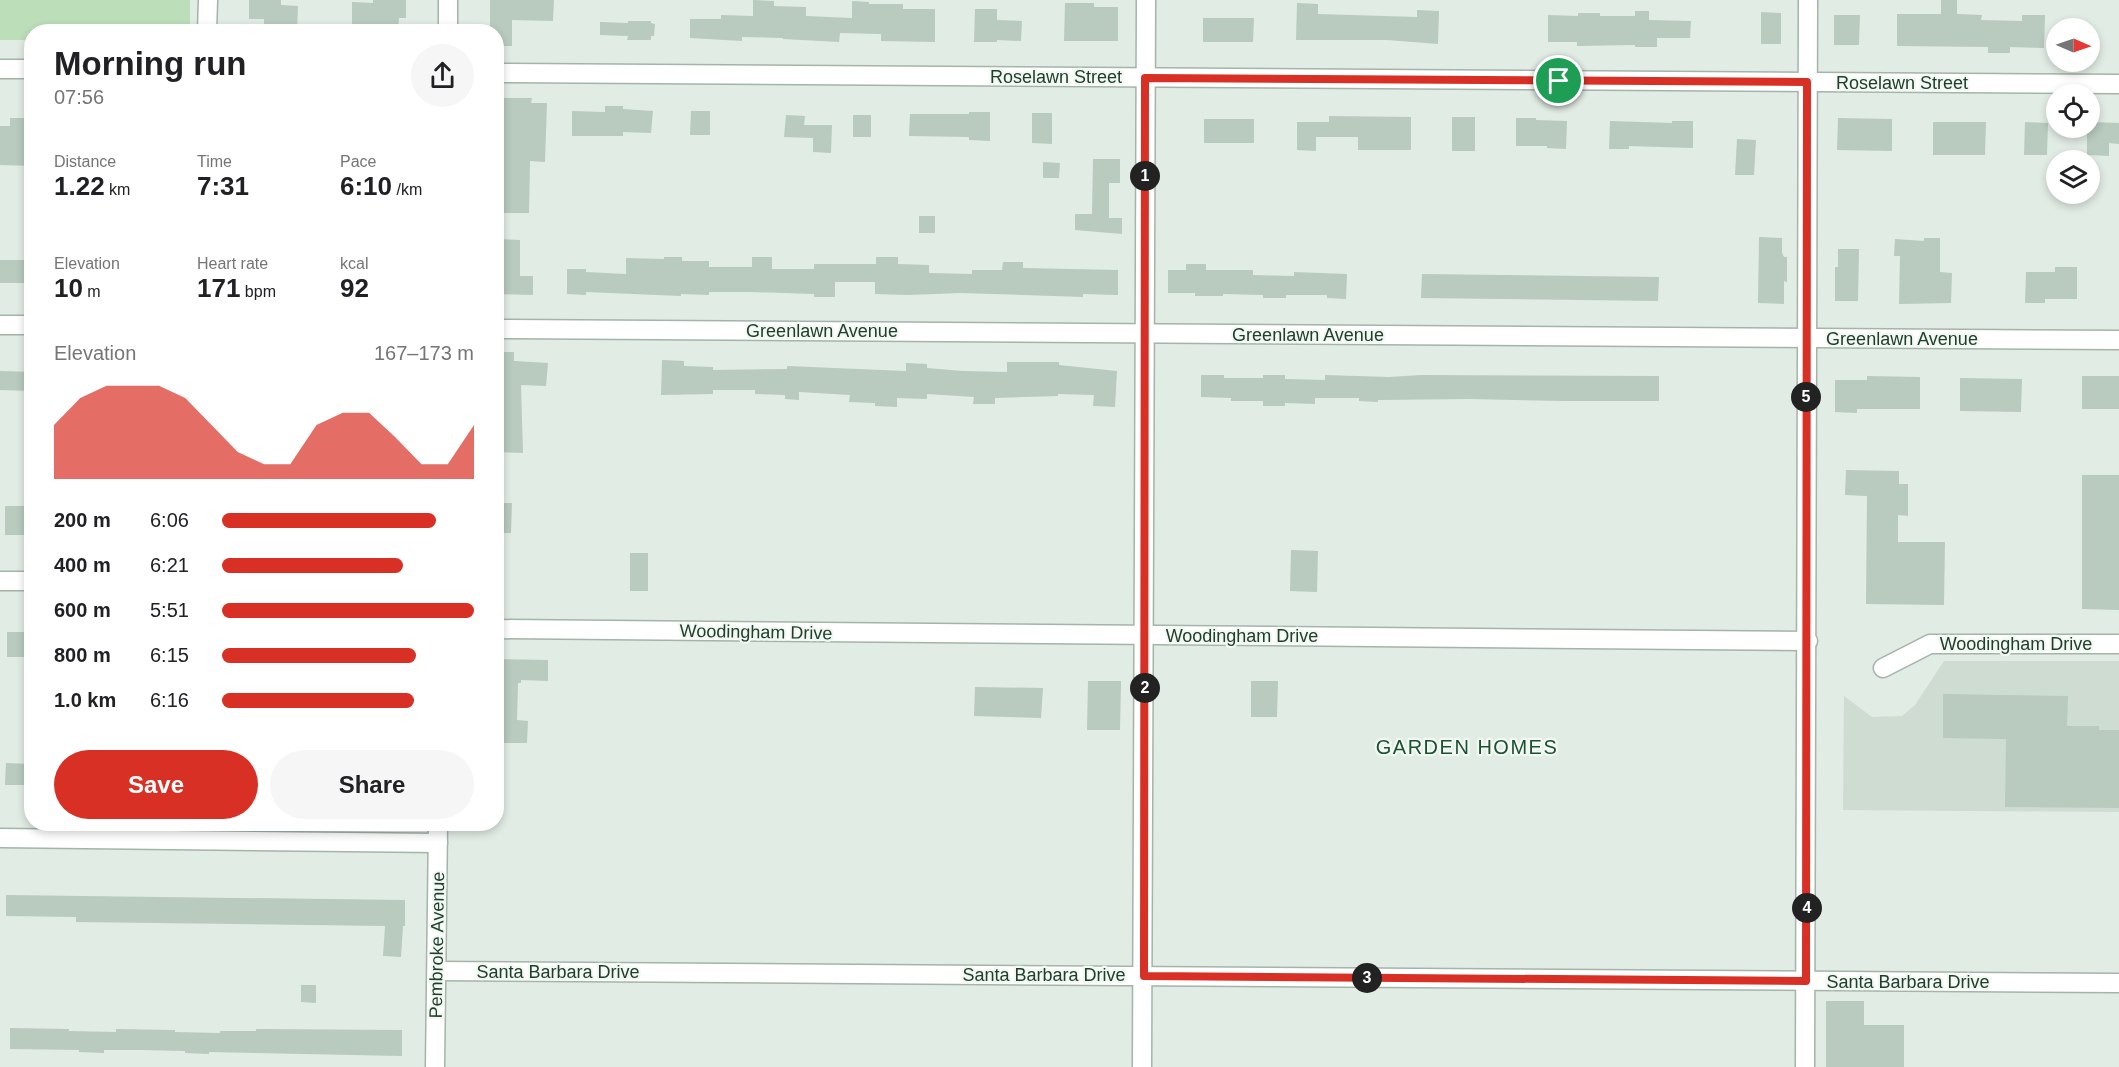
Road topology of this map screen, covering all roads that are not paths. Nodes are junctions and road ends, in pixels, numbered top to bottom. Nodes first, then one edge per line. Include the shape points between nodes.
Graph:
1 (208, 0) edge
2 (448, 0) edge
3 (1146, 0) edge
4 (1808, 0) edge
5 (207, 24) edge
6 (448, 24) edge
7 (0, 69) edge
8 (24, 69) edge
9 (504, 73) edge
10 (1145, 78) junction
11 (1807, 82) junction
12 (2119, 84) edge
13 (0, 325) edge
14 (24, 325) edge
15 (504, 329) edge
16 (1144, 334) junction
17 (1806, 338) junction
18 (2119, 340) edge
19 (0, 581) edge
20 (24, 581) edge
21 (504, 629) edge
22 (1145, 636) junction
23 (1808, 641) junction
24 (2119, 644) edge
25 (1883, 668) dead end
26 (438, 831) edge
27 (0, 838) edge
28 (438, 843) junction
29 (437, 971) junction
30 (1144, 976) junction
31 (1806, 981) junction
32 (2119, 983) edge
33 (435, 1067) edge
34 (1142, 1067) edge
35 (1805, 1067) edge

1 - 5 street
2 - 6 street
3 - 10 street
4 - 11 street
7 - 8 street
9 - 10 street, Roselawn Street
10 - 11 street, Roselawn Street
10 - 16 street
11 - 12 street, Roselawn Street
11 - 17 street
13 - 14 street
15 - 16 street, Greenlawn Avenue
16 - 17 street, Greenlawn Avenue
16 - 22 street
17 - 18 street, Greenlawn Avenue
17 - 23 street
19 - 20 street
21 - 22 street, Woodingham Drive
22 - 23 street, Woodingham Drive
22 - 30 street
23 - 31 street
24 - 25 street, Woodingham Drive via 1930,644
26 - 28 street, Pembroke Avenue
27 - 28 street
28 - 29 street, Pembroke Avenue
29 - 30 street, Santa Barbara Drive
29 - 33 street, Pembroke Avenue
30 - 31 street, Santa Barbara Drive
30 - 34 street
31 - 32 street, Santa Barbara Drive
31 - 35 street

